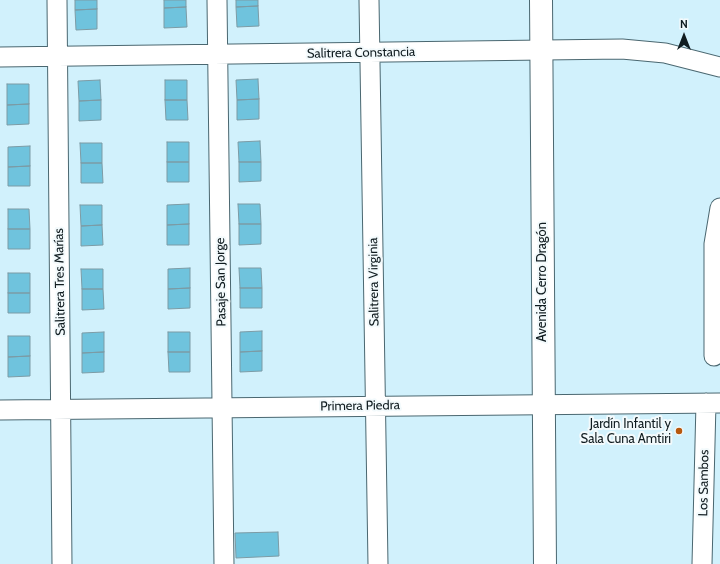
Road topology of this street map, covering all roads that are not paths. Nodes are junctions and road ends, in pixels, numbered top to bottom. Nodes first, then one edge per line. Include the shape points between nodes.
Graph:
1 (57, 0) edge
2 (217, 0) edge
3 (369, 0) edge
4 (541, 0) edge
5 (542, 51) junction
6 (371, 53) junction
7 (218, 54) junction
8 (58, 56) junction
9 (0, 57) edge
10 (720, 67) edge
11 (720, 208) edge
12 (714, 356) dead end
13 (713, 403) edge
14 (543, 405) junction
15 (376, 406) junction
16 (222, 408) junction
17 (61, 409) junction
18 (0, 410) edge
19 (62, 564) edge
20 (224, 564) edge
21 (378, 564) edge
22 (544, 564) edge
23 (702, 564) edge

1 - 8 street, Salitrera Tres Marías
2 - 7 street, Pasaje San Jorge
3 - 6 street, Salitrera Virginia
4 - 5 street, Avenida Cerro Dragón
5 - 6 street, Salitrera Constancia
5 - 10 street, Salitrera Constancia via 644,50
5 - 14 street, Avenida Cerro Dragón
6 - 7 street, Salitrera Constancia
6 - 15 street, Salitrera Virginia
7 - 8 street, Salitrera Constancia
7 - 16 street, Pasaje San Jorge
8 - 9 street, Salitrera Constancia
8 - 17 street, Salitrera Tres Marías
11 - 12 street via 714,244
13 - 14 street, Primera Piedra
13 - 23 street, Los Sambos
14 - 15 street, Primera Piedra
14 - 22 street, Avenida Cerro Dragón
15 - 16 street, Primera Piedra
15 - 21 street, Salitrera Virginia
16 - 17 street, Primera Piedra
16 - 20 street, Pasaje San Jorge
17 - 18 street, Primera Piedra
17 - 19 street, Salitrera Tres Marías

